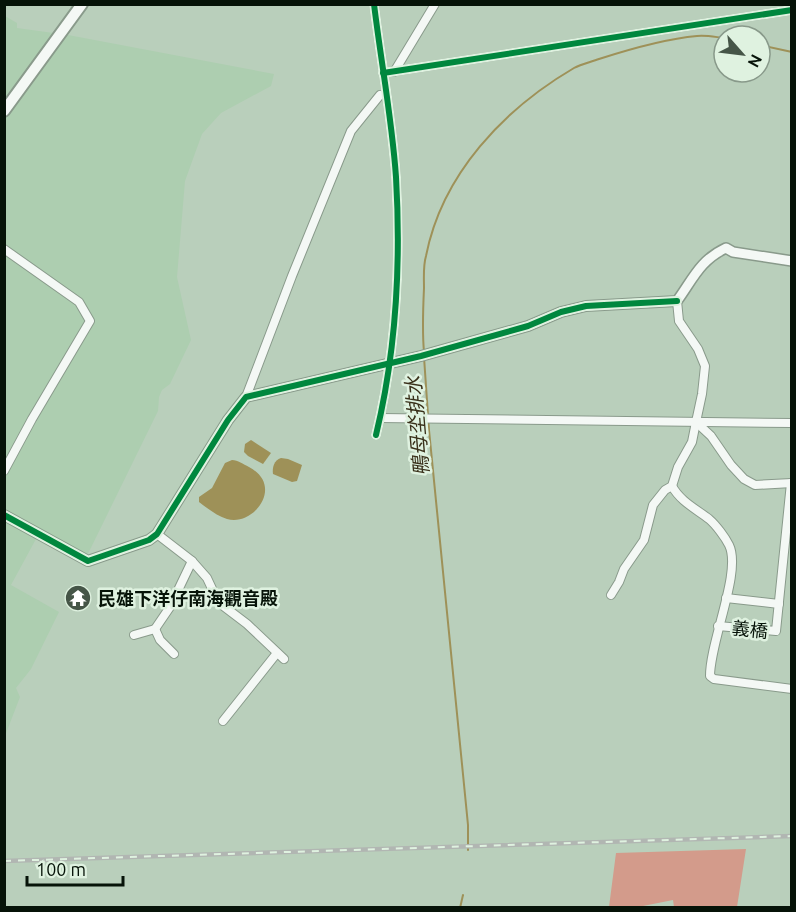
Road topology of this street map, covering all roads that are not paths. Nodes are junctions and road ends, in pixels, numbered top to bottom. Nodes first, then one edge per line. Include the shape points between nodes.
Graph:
1 (82, 4) edge
2 (374, 4) edge
3 (435, 4) edge
4 (792, 10) edge
5 (394, 72) junction
6 (383, 73) junction
7 (380, 95) dead end
8 (4, 111) edge
9 (4, 249) edge
10 (792, 261) edge
11 (677, 302) junction
12 (389, 364) junction
13 (246, 397) junction
14 (380, 418) junction
15 (696, 422) junction
16 (792, 423) edge
17 (376, 435) dead end
18 (4, 471) edge
19 (791, 483) edge
20 (672, 486) junction
21 (4, 515) edge
22 (157, 534) junction
23 (192, 561) junction
24 (787, 569) edge
25 (611, 595) dead end
26 (726, 598) junction
27 (779, 603) junction
28 (718, 626) junction
29 (155, 628) junction
30 (134, 635) dead end
31 (278, 653) junction
32 (174, 654) dead end
33 (284, 659) dead end
34 (792, 689) edge
35 (223, 721) dead end

1 - 8 main road
2 - 6 street
3 - 5 street
4 - 5 street
5 - 6 street
6 - 12 street via 396,176 397,264
7 - 13 street via 351,131
9 - 18 street via 79,302 90,321
10 - 11 street via 726,248 712,254 699,268
11 - 12 street via 586,306
11 - 15 street via 679,321 705,366
12 - 13 street
12 - 14 street
13 - 22 street
14 - 15 street
14 - 17 street
15 - 16 street
15 - 19 street via 744,479 755,485
15 - 20 street via 692,442
19 - 24 street, 義橋
20 - 25 street via 653,506 644,540
20 - 26 street via 676,494 711,521 730,546 731,579
21 - 22 street via 88,561
22 - 23 street
23 - 29 street
23 - 31 street via 222,605
24 - 27 street, 義橋
26 - 27 street
26 - 28 street
27 - 28 street, 義橋 via 777,631
28 - 34 street via 710,676
29 - 30 street
29 - 32 street via 160,640
31 - 33 street
31 - 35 street

